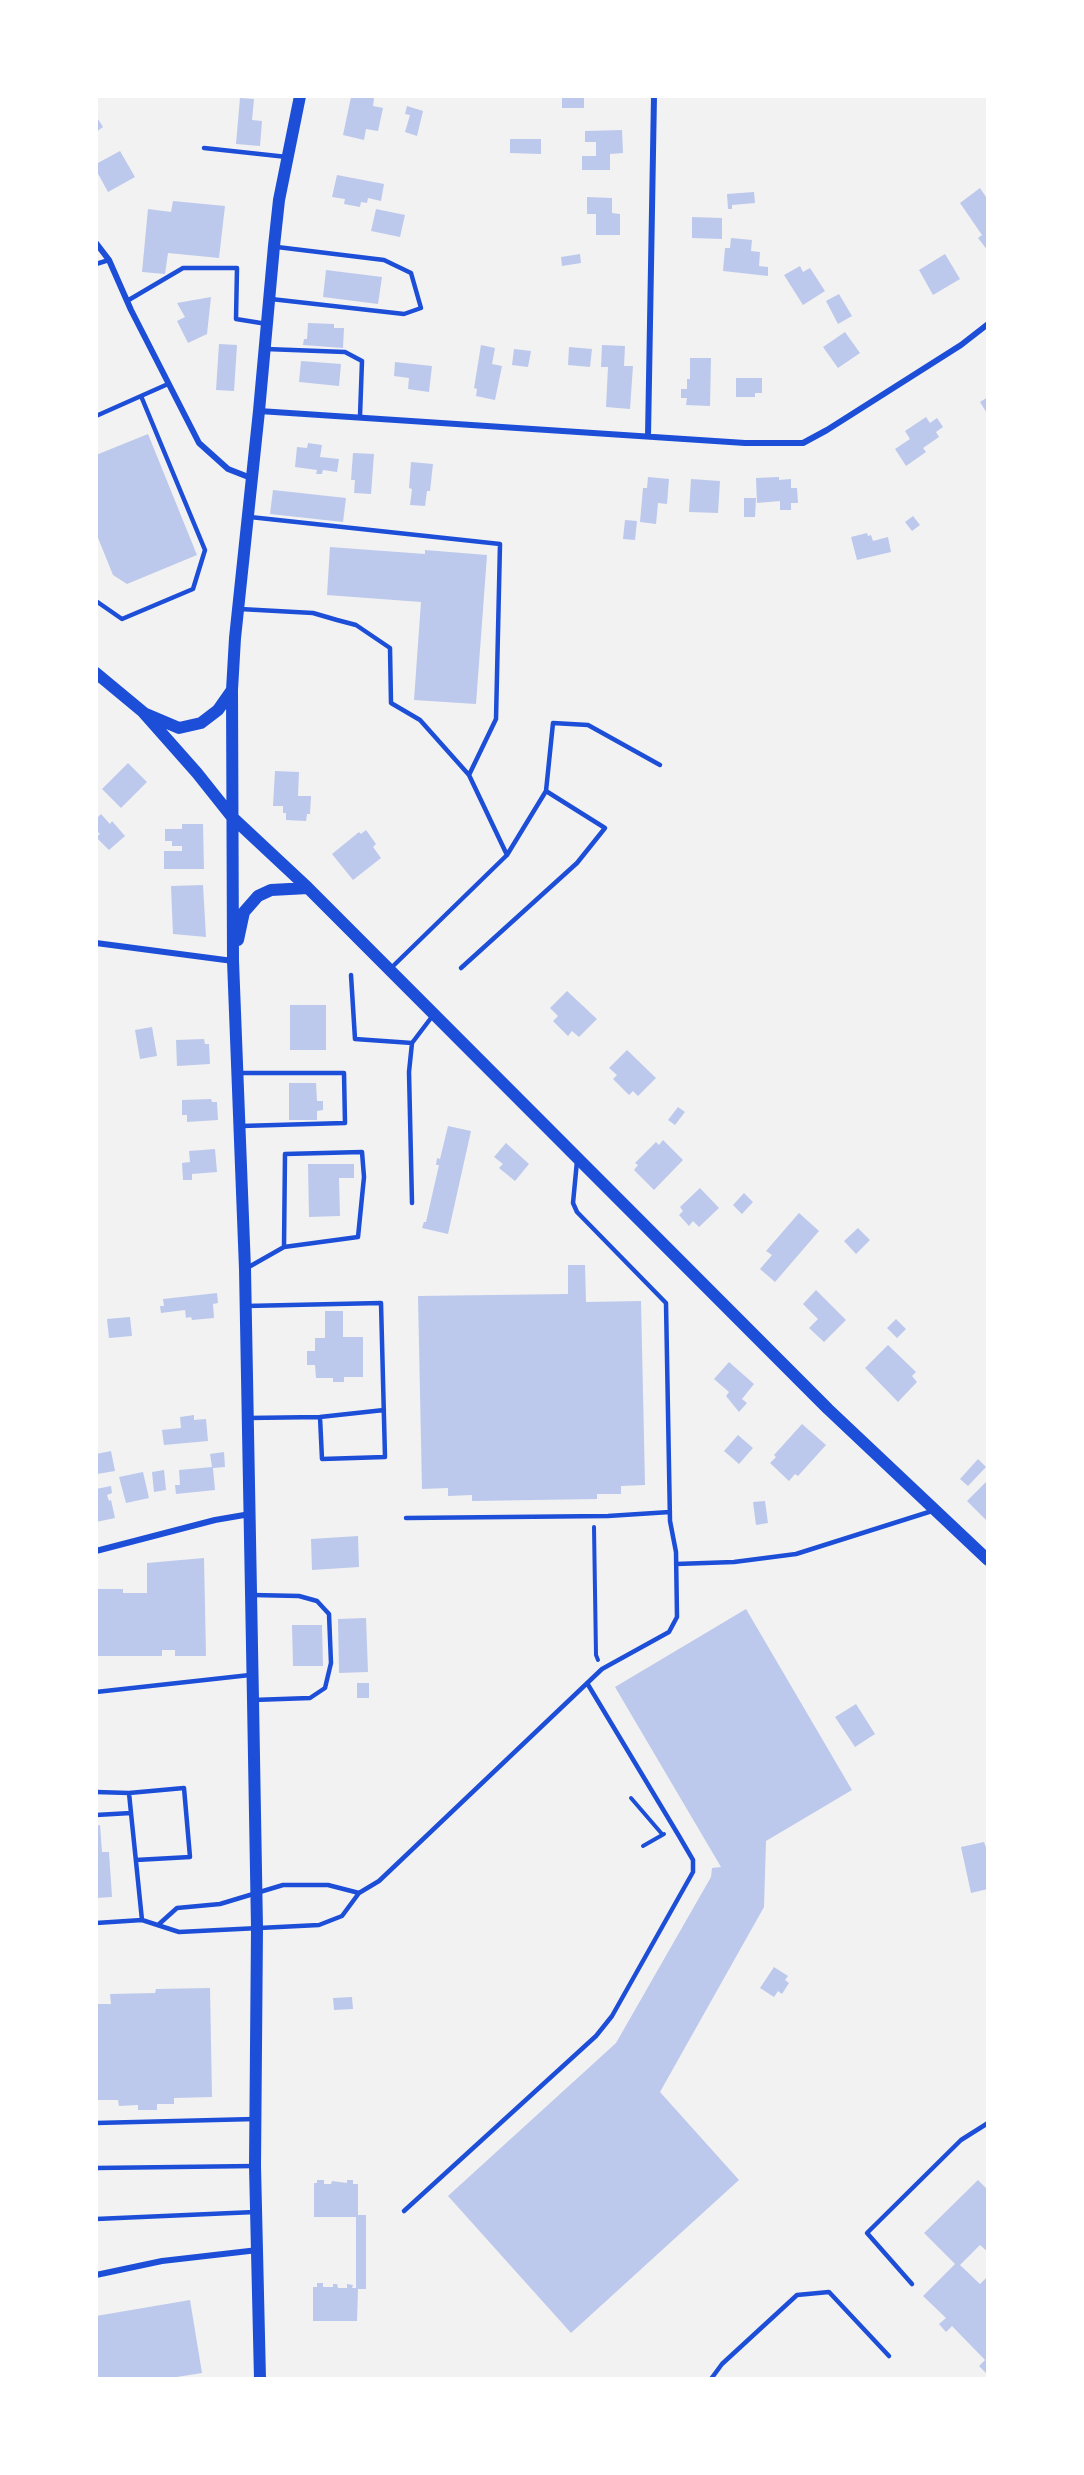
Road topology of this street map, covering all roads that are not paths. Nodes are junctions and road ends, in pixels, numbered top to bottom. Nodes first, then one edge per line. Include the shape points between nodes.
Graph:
1 (300, 96) edge
2 (654, 96) edge
3 (204, 148) dead end
4 (287, 157) junction
5 (96, 243) edge
6 (274, 246) junction
7 (109, 260) junction
8 (96, 264) edge
9 (269, 299) junction
10 (127, 301) junction
11 (267, 324) junction
12 (988, 324) edge
13 (265, 348) junction
14 (168, 384) junction
15 (141, 396) junction
16 (259, 411) junction
17 (96, 416) edge
18 (360, 416) junction
19 (648, 436) junction
20 (252, 478) junction
21 (247, 517) junction
22 (96, 601) edge
23 (238, 609) junction
24 (96, 674) edge
25 (232, 690) junction
26 (143, 712) junction
27 (660, 765) dead end
28 (469, 775) junction
29 (546, 791) junction
30 (232, 817) junction
31 (507, 855) junction
32 (308, 888) junction
33 (96, 943) edge
34 (233, 962) junction
35 (461, 968) dead end
36 (389, 970) junction
37 (351, 975) dead end
38 (434, 1014) junction
39 (412, 1043) junction
40 (237, 1073) junction
41 (239, 1126) junction
42 (577, 1158) junction
43 (412, 1203) dead end
44 (284, 1247) junction
45 (244, 1269) junction
46 (246, 1306) junction
47 (384, 1410) junction
48 (320, 1417) junction
49 (248, 1418) junction
50 (935, 1510) junction
51 (670, 1512) junction
52 (250, 1514) junction
53 (406, 1518) dead end
54 (96, 1551) edge
55 (988, 1560) edge
56 (676, 1564) junction
57 (251, 1594) junction
58 (253, 1675) junction
59 (587, 1683) junction
60 (96, 1692) edge
61 (254, 1700) junction
62 (96, 1792) edge
63 (129, 1793) junction
64 (131, 1812) junction
65 (96, 1815) edge
66 (136, 1860) junction
67 (256, 1891) junction
68 (359, 1893) junction
69 (142, 1920) junction
70 (96, 1923) edge
71 (158, 1925) junction
72 (257, 1928) junction
73 (255, 2119) junction
74 (96, 2123) edge
75 (988, 2123) edge
76 (255, 2166) junction
77 (96, 2168) edge
78 (404, 2211) dead end
79 (256, 2212) junction
80 (96, 2219) edge
81 (258, 2250) junction
82 (96, 2275) edge
83 (912, 2284) dead end
84 (889, 2356) dead end
85 (260, 2379) edge
86 (711, 2379) edge

1 - 4 main road
2 - 19 street
3 - 4 lane
4 - 6 main road
5 - 7 street
6 - 9 main road
6 - 9 lane via 384,260 411,273 421,308 404,314
7 - 8 lane
7 - 10 street
9 - 11 main road
10 - 11 lane via 183,268 237,268 236,319
10 - 14 street
11 - 13 main road
12 - 19 street via 952,351 803,443
13 - 16 main road
13 - 18 lane via 345,352 362,361
14 - 15 lane
14 - 20 street via 199,443 228,470
15 - 17 lane
15 - 22 lane via 205,550 193,589 122,619
16 - 18 street
16 - 20 main road
18 - 19 street
20 - 21 main road
21 - 23 main road
21 - 28 lane via 500,544 496,718
23 - 25 main road
23 - 28 lane via 313,613 356,625 390,648 391,703 420,720
24 - 26 main road
25 - 26 main road via 218,710 201,723 179,728
25 - 30 main road
26 - 30 main road
27 - 29 lane via 588,725 553,723
28 - 31 lane
29 - 31 lane
29 - 35 lane via 605,828 577,863
30 - 32 main road
30 - 34 main road
31 - 36 lane
32 - 34 main road via 271,890 258,896 244,912
32 - 36 main road
33 - 34 street
34 - 40 main road
36 - 38 main road
37 - 39 lane via 355,1039
38 - 39 lane
38 - 42 main road
39 - 43 lane
40 - 41 main road
40 - 41 lane via 344,1073 345,1123
41 - 45 main road
42 - 50 main road
42 - 51 lane via 573,1203 576,1212 666,1303
44 - 44 lane via 358,1237 364,1178 362,1152 285,1154
44 - 45 lane
45 - 46 main road
46 - 47 lane via 381,1303
46 - 49 main road
47 - 48 lane
47 - 48 lane via 385,1457 322,1459
48 - 49 lane
49 - 52 main road
50 - 55 main road
50 - 56 lane via 796,1554
51 - 53 lane
51 - 56 lane
52 - 54 street
52 - 57 main road
56 - 59 lane via 677,1617 669,1632 602,1669
57 - 58 main road
57 - 61 lane via 298,1596 317,1601 329,1614 330,1663 325,1688 310,1698
58 - 60 lane
58 - 61 main road
59 - 68 lane via 379,1881
59 - 78 lane via 693,1860 693,1872 612,2016 593,2039
61 - 67 main road
62 - 63 lane
63 - 64 lane
63 - 66 lane via 184,1788 190,1857
64 - 65 lane
64 - 66 lane
66 - 69 lane
67 - 68 lane via 283,1885 328,1885
67 - 71 lane via 220,1904 177,1908
67 - 72 main road
68 - 72 lane via 342,1916 319,1925
69 - 70 lane
69 - 71 lane
71 - 72 lane via 179,1932
72 - 73 main road
73 - 74 lane
73 - 76 main road
75 - 83 lane via 961,2140 867,2233
76 - 77 lane
76 - 79 main road
79 - 80 lane
79 - 81 main road
81 - 82 street via 162,2260
81 - 85 main road
84 - 86 lane via 829,2292 797,2295 722,2364

